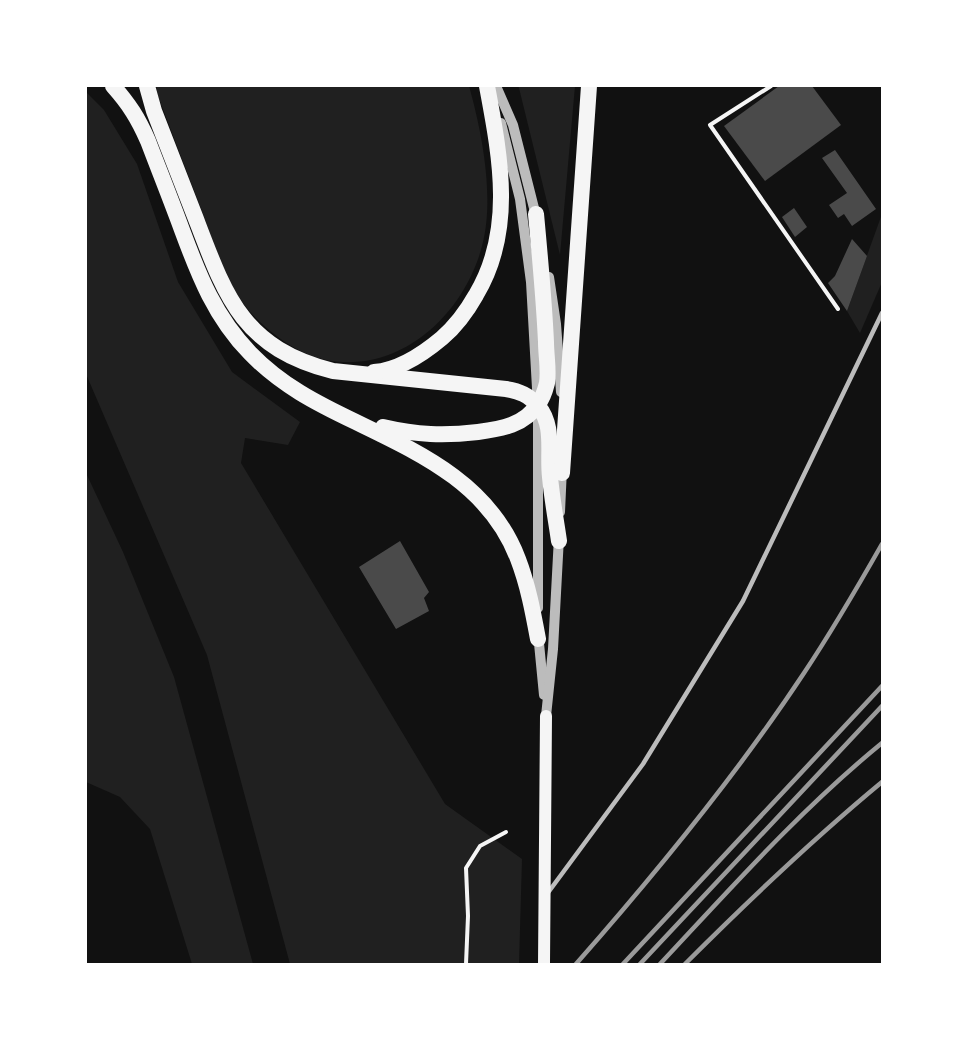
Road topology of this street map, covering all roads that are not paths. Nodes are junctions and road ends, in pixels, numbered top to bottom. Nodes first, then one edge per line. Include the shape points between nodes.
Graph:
1 (113, 86) edge
2 (147, 86) edge
3 (488, 86) edge
4 (496, 86) edge
5 (589, 86) edge
6 (536, 214) junction
7 (882, 313) edge
8 (352, 374) junction
9 (538, 406) junction
10 (347, 417) junction
11 (562, 473) junction
12 (559, 541) junction
13 (538, 639) junction
14 (546, 716) junction
15 (544, 898) junction
16 (544, 964) edge

1 - 10 highway via 141,125 201,281 231,331 250,353 295,390
2 - 8 highway via 214,267 236,308 250,327 289,356 313,366
3 - 8 highway via 502,202 493,258 483,283 468,310 432,347 393,367
3 - 9 street via 520,199 531,282
4 - 6 street via 513,125
5 - 11 highway
6 - 9 highway via 547,381
6 - 11 street via 557,336
7 - 15 lane via 743,601 643,764
8 - 9 highway via 506,389 525,394
9 - 10 highway via 525,420 510,426 435,435
9 - 12 highway via 549,429 549,476
9 - 13 street
10 - 13 highway via 411,448 477,496 504,530 518,558
11 - 12 street
12 - 14 street via 554,649
13 - 14 street
14 - 15 main road
15 - 16 main road

